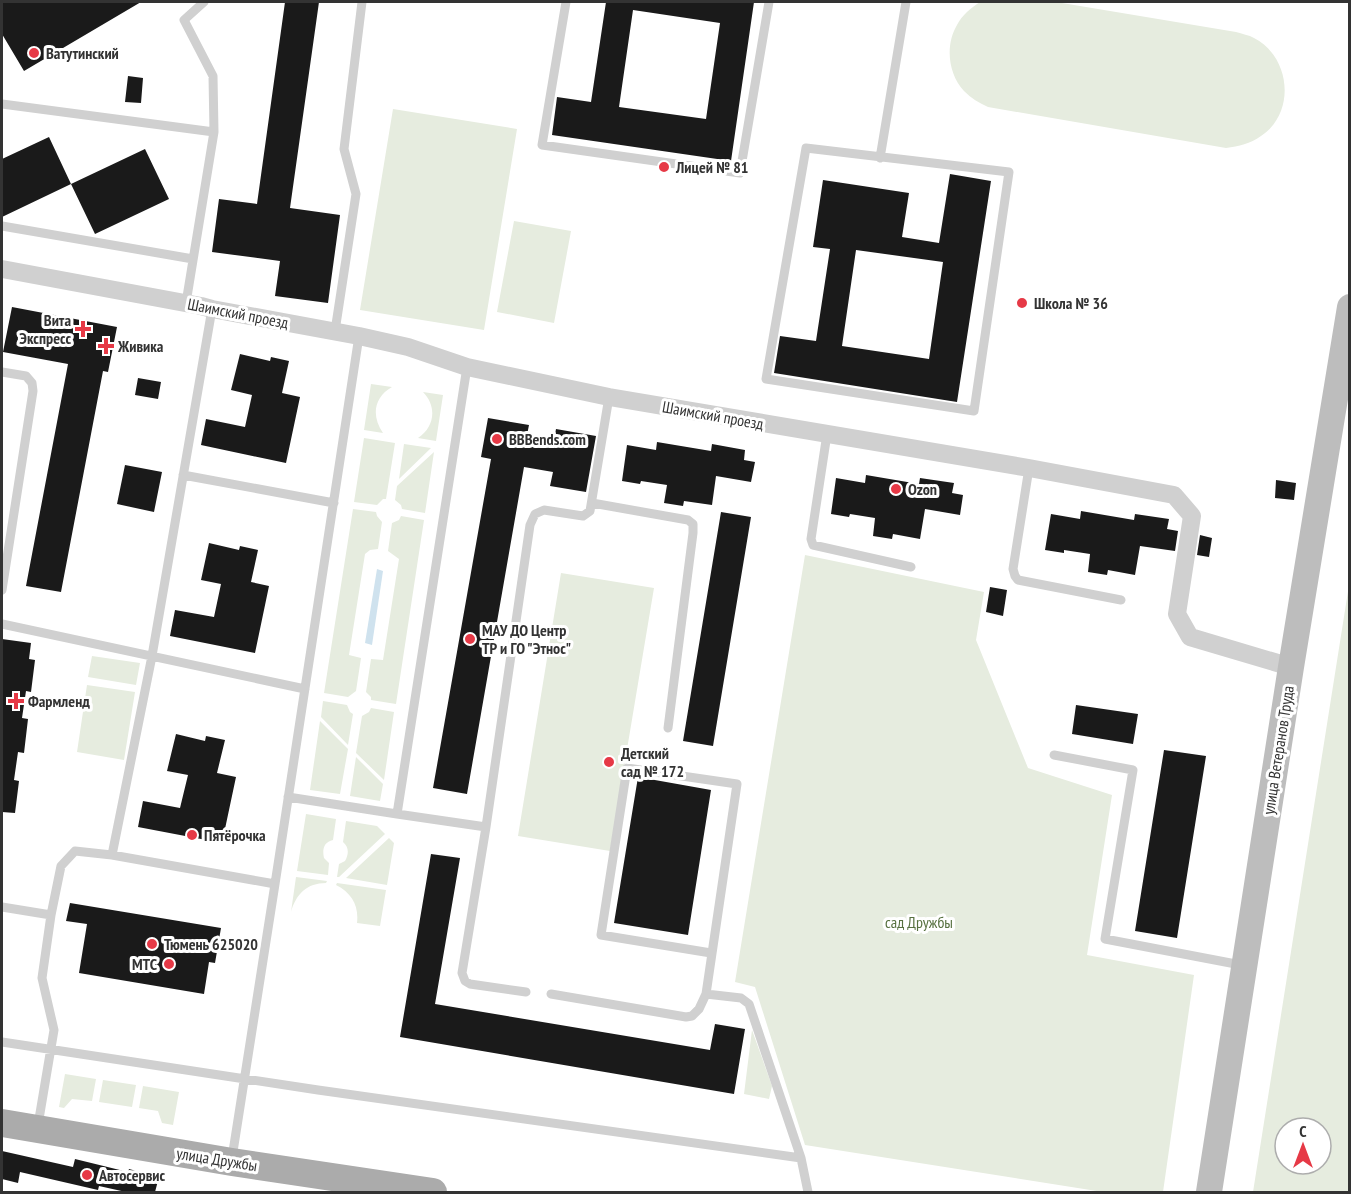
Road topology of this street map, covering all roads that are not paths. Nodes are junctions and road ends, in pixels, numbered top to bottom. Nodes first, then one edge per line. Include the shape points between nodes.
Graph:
1 (204, 2) edge
2 (362, 2) edge
3 (566, 2) edge
4 (769, 2) edge
5 (906, 2) edge
6 (2, 104) edge
7 (214, 132) junction
8 (880, 158) junction
9 (2, 226) edge
10 (193, 259) junction
11 (2, 269) edge
12 (186, 303) junction
13 (1350, 307) edge
14 (212, 309) junction
15 (335, 331) junction
16 (359, 336) junction
17 (467, 367) junction
18 (2, 372) edge
19 (609, 397) junction
20 (827, 434) junction
21 (1029, 468) junction
22 (183, 475) junction
23 (334, 503) junction
24 (592, 503) junction
25 (911, 567) dead end
26 (2, 590) edge
27 (1121, 600) dead end
28 (2, 624) edge
29 (152, 656) junction
30 (1291, 667) junction
31 (305, 689) junction
32 (668, 728) dead end
33 (1054, 755) dead end
34 (288, 797) junction
35 (397, 814) junction
36 (486, 827) junction
37 (112, 855) junction
38 (275, 884) junction
39 (2, 907) edge
40 (51, 915) junction
41 (711, 953) junction
42 (1244, 966) junction
43 (526, 992) dead end
44 (551, 994) dead end
45 (706, 994) junction
46 (2, 1042) edge
47 (51, 1051) junction
48 (245, 1078) junction
49 (2, 1123) edge
50 (37, 1129) junction
51 (801, 1158) junction
52 (232, 1162) junction
53 (433, 1192) edge
54 (808, 1192) edge
55 (1209, 1192) edge

1 - 7 lane via 184,20 213,76
2 - 15 lane via 344,149 356,194
3 - 4 lane via 542,145 740,173
5 - 8 lane
6 - 7 lane
7 - 10 lane
8 - 8 lane via 807,148 766,379 974,411 1009,172
9 - 10 lane
10 - 12 lane
11 - 12 street, Шаимский проезд
12 - 14 street, Шаимский проезд
13 - 30 main road, улица Ветеранов Труда
14 - 15 street, Шаимский проезд
14 - 22 lane
15 - 16 street, Шаимский проезд
16 - 17 street, Шаимский проезд
16 - 23 lane
17 - 19 street, Шаимский проезд
17 - 35 lane
18 - 26 lane via 26,376 33,391
19 - 20 street, Шаимский проезд
19 - 24 lane
20 - 21 street, Шаимский проезд
20 - 25 lane via 813,545
21 - 27 lane via 1012,569 1015,576 1018,580
21 - 30 street, Шаимский проезд via 1174,495 1192,516 1177,614 1190,638
22 - 23 lane
22 - 29 lane
23 - 31 lane
24 - 32 lane via 693,524
24 - 36 lane via 583,516 544,510 535,514 530,525
28 - 29 lane
29 - 31 lane
29 - 37 lane
30 - 42 main road, улица Ветеранов Труда
31 - 34 lane
33 - 42 lane via 1133,770 1105,939
34 - 35 lane
34 - 38 lane
35 - 36 lane
36 - 43 lane via 462,973 470,984
37 - 38 lane
37 - 40 lane via 75,851 61,866
38 - 48 lane
39 - 40 lane
40 - 47 lane via 42,978 54,1030
41 - 41 lane via 736,784 627,768 601,935
41 - 45 lane
42 - 55 main road, улица Ветеранов Труда
44 - 45 lane via 686,1017 699,1009
45 - 51 lane via 741,998 749,1004
46 - 47 lane
47 - 48 lane
47 - 50 lane
48 - 51 lane
48 - 52 lane
49 - 50 main road, улица Дружбы
50 - 52 main road, улица Дружбы
51 - 54 lane
52 - 53 main road, улица Дружбы

